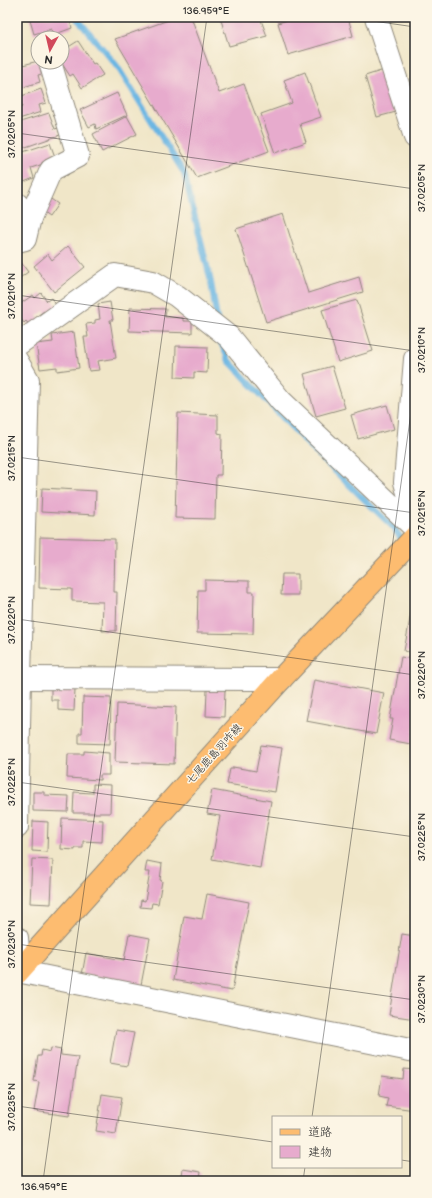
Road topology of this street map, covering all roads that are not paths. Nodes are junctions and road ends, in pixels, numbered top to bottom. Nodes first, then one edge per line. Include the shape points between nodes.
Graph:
1 (376, 17) edge
2 (52, 70) edge
3 (415, 137) edge
4 (24, 211) edge
5 (17, 242) edge
6 (17, 345) edge
7 (415, 359) edge
8 (17, 361) edge
9 (415, 518) edge
10 (411, 540) edge
11 (18, 678) edge
12 (281, 679) junction
13 (17, 827) edge
14 (17, 938) edge
15 (18, 972) edge
16 (415, 1051) edge

1 - 3 street
2 - 4 street via 78,156 51,170
4 - 5 street via 25,239
6 - 10 street via 115,276 153,282 178,296 229,337 281,401
7 - 9 street via 405,482
8 - 11 street via 28,380
10 - 12 main road, 七尾鹿島羽咋線
11 - 12 street
11 - 13 street
12 - 15 main road, 七尾鹿島羽咋線
14 - 15 street
15 - 16 street

